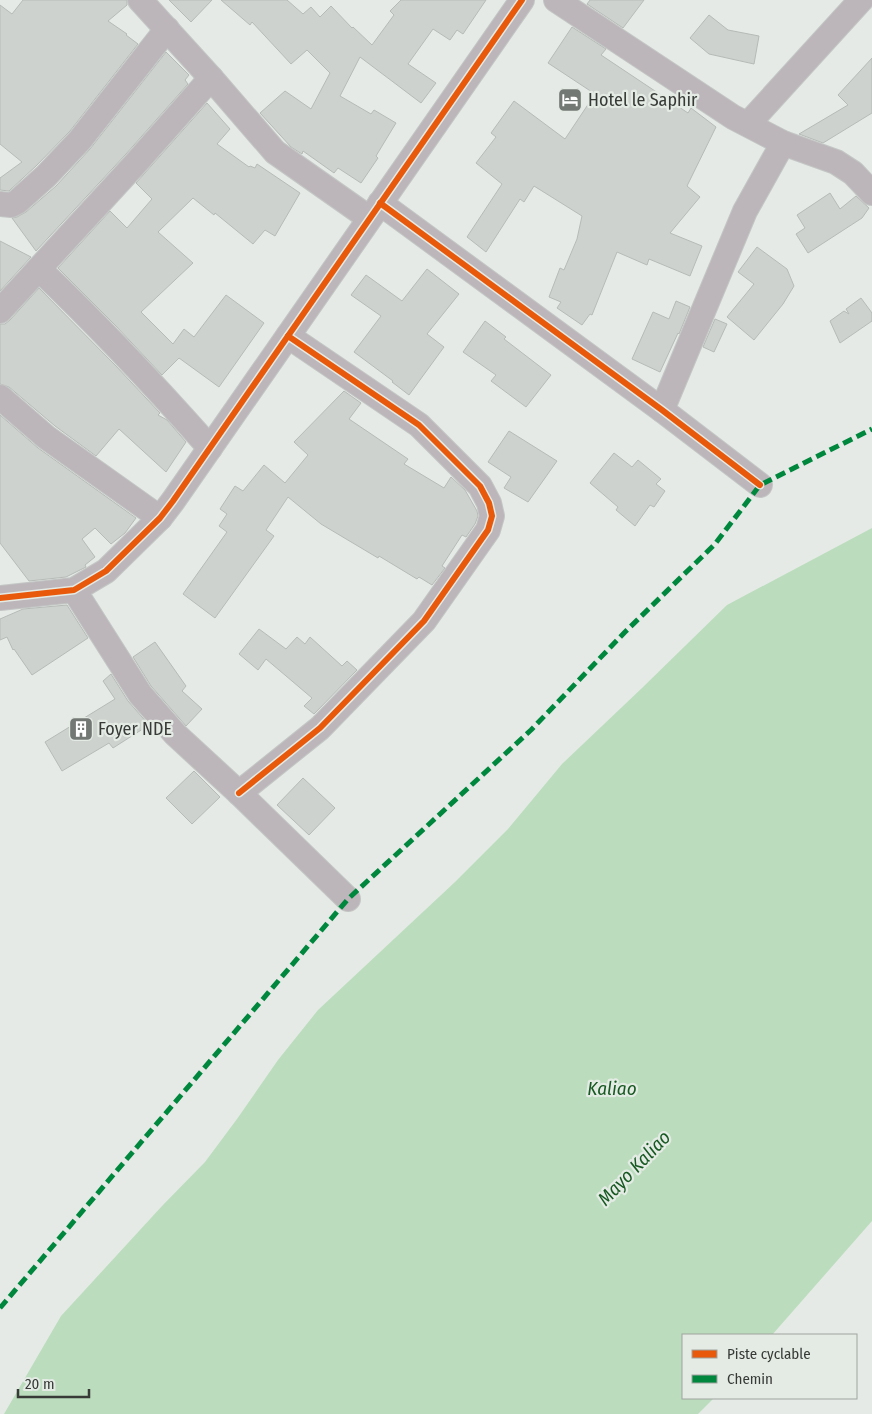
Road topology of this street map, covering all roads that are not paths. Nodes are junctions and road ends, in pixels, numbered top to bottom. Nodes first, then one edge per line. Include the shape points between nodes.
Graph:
1 (140, 0) edge
2 (522, 0) edge
3 (556, 0) edge
4 (860, 0) edge
5 (167, 29) junction
6 (211, 78) junction
7 (748, 124) junction
8 (783, 143) junction
9 (872, 193) edge
10 (0, 204) edge
11 (375, 211) junction
12 (39, 269) junction
13 (0, 311) edge
14 (288, 336) junction
15 (0, 397) edge
16 (662, 410) junction
17 (210, 448) junction
18 (760, 485) dead end
19 (160, 518) junction
20 (74, 590) junction
21 (0, 598) edge
22 (239, 793) junction
23 (348, 899) dead end

1 - 5 street
2 - 11 street
3 - 7 street
4 - 7 street
5 - 6 street
5 - 10 street via 67,154 17,202
6 - 11 street via 276,152
6 - 12 street
7 - 8 street
8 - 9 street via 836,162 853,173
8 - 16 street via 745,211
11 - 14 street
11 - 16 street
12 - 13 street
12 - 17 street via 108,336
14 - 17 street
14 - 22 street via 419,426 480,486 492,516 488,530 424,621 320,728
15 - 19 street via 46,437
16 - 18 street
17 - 19 street
19 - 20 street via 106,571
20 - 21 street
20 - 22 street via 140,694 175,734
22 - 23 street

